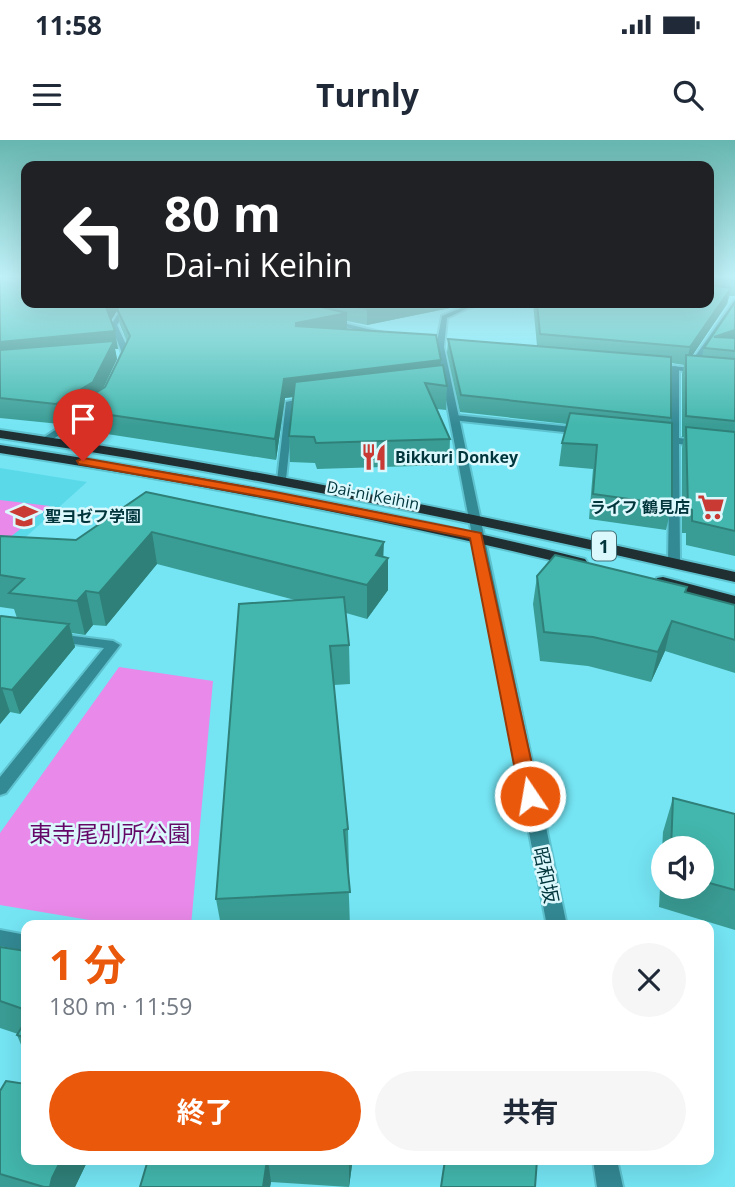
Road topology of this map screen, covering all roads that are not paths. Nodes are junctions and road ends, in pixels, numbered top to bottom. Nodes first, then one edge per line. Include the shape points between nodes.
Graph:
1 (115, 327) edge
2 (353, 327) edge
3 (441, 327) edge
4 (718, 327) edge
5 (395, 337) edge
6 (126, 353) junction
7 (113, 355) edge
8 (648, 366) edge
9 (675, 368) junction
10 (690, 369) junction
11 (119, 371) edge
12 (735, 374) edge
13 (446, 383) junction
14 (433, 385) edge
15 (329, 397) edge
16 (103, 404) edge
17 (454, 418) junction
18 (592, 432) edge
19 (0, 434) edge
20 (647, 438) edge
21 (46, 440) junction
22 (675, 440) junction
23 (735, 448) edge
24 (0, 449) edge
25 (281, 479) junction
26 (473, 517) junction
27 (476, 536) junction
28 (674, 563) junction
29 (593, 565) edge
30 (735, 577) edge
31 (645, 578) edge
32 (735, 601) edge
33 (38, 636) edge
34 (0, 789) edge
35 (556, 920) edge
36 (0, 938) edge
37 (21, 942) edge
38 (606, 1165) edge
39 (610, 1187) edge

1 - 6 street
2 - 5 street
3 - 13 street, 昭和坂
4 - 10 street
6 - 7 street
6 - 11 street
8 - 9 street
9 - 10 street
9 - 22 street
10 - 12 street
13 - 14 street
13 - 17 street, 昭和坂
15 - 25 street via 290,402
16 - 21 street
17 - 18 street
17 - 26 street, 昭和坂
19 - 21 highway, Dai-ni Keihin / 1
20 - 22 street
21 - 25 highway, Dai-ni Keihin / 1
22 - 23 street
22 - 28 street
24 - 27 highway, Dai-ni Keihin / 1 via 275,495
25 - 26 highway, Dai-ni Keihin / 1
26 - 27 street, 昭和坂
26 - 28 highway, Dai-ni Keihin / 1
27 - 29 highway, Dai-ni Keihin / 1
27 - 35 street, 昭和坂
28 - 30 highway, Dai-ni Keihin / 1
31 - 32 highway
33 - 34 street via 113,645
36 - 37 street
38 - 39 street

